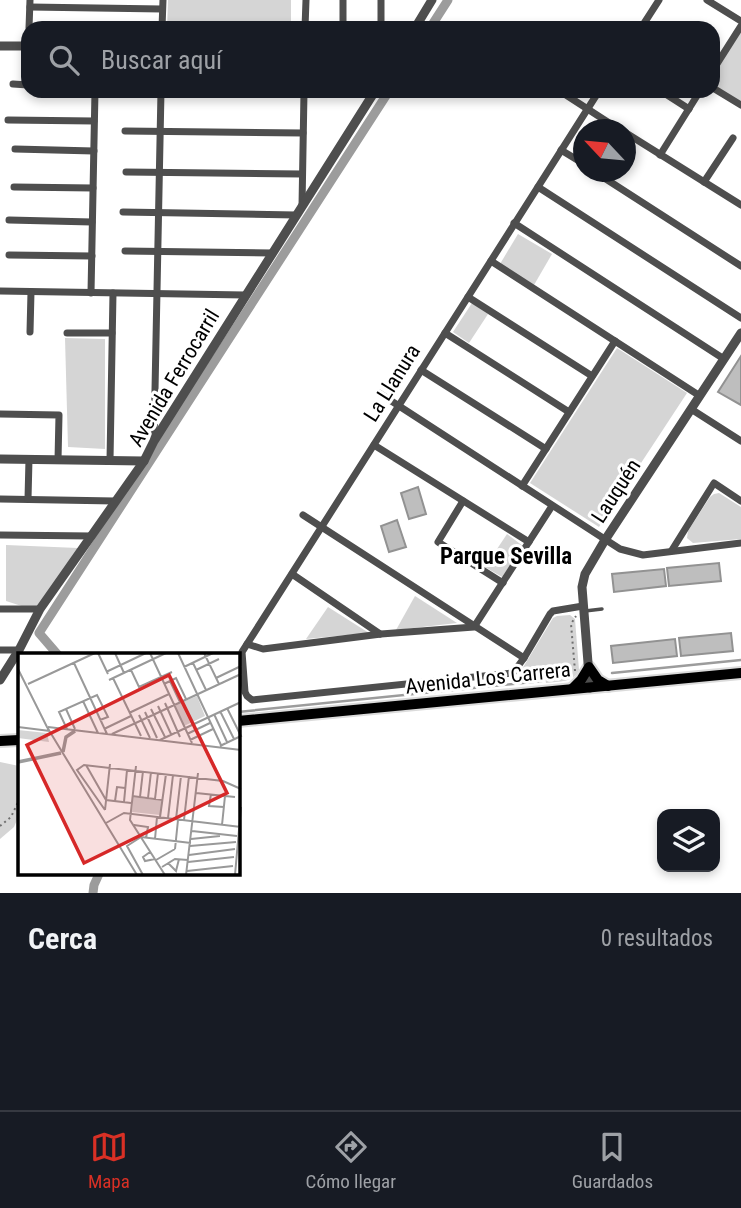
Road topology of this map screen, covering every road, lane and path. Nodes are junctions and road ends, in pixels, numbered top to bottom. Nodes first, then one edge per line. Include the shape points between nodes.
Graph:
1 (306, 0) edge
2 (343, 0) edge
3 (381, 0) edge
4 (432, 0) edge
5 (659, 0) edge
6 (708, 0) edge
7 (30, 3) edge
8 (162, 4) edge
9 (29, 21) edge
10 (305, 21) edge
11 (343, 21) edge
12 (381, 21) edge
13 (419, 21) edge
14 (646, 21) edge
15 (741, 23) edge
16 (0, 46) edge
17 (21, 46) edge
18 (720, 56) edge
19 (13, 84) dead end
20 (21, 85) edge
21 (720, 92) edge
22 (95, 98) edge
23 (161, 98) edge
24 (304, 98) edge
25 (371, 98) edge
26 (571, 98) edge
27 (594, 98) edge
28 (672, 98) edge
29 (696, 98) edge
30 (741, 105) edge
31 (588, 108) junction
32 (689, 109) junction
33 (604, 119) edge
34 (8, 120) dead end
35 (94, 121) junction
36 (125, 131) dead end
37 (160, 131) junction
38 (303, 133) junction
39 (733, 138) dead end
40 (636, 140) edge
41 (15, 149) dead end
42 (561, 150) junction
43 (94, 151) junction
44 (660, 155) junction
45 (573, 158) edge
46 (125, 172) dead end
47 (159, 172) junction
48 (302, 174) junction
49 (611, 182) edge
50 (704, 183) junction
51 (14, 187) dead end
52 (538, 187) junction
53 (93, 188) junction
54 (741, 205) edge
55 (299, 211) junction
56 (123, 212) dead end
57 (159, 213) junction
58 (9, 220) dead end
59 (92, 222) junction
60 (514, 223) junction
61 (125, 251) dead end
62 (158, 252) junction
63 (272, 253) junction
64 (9, 255) dead end
65 (92, 256) junction
66 (491, 261) junction
67 (741, 266) edge
68 (0, 291) edge
69 (31, 292) junction
70 (91, 293) junction
71 (113, 293) junction
72 (157, 294) junction
73 (245, 295) junction
74 (468, 297) junction
75 (741, 318) edge
76 (30, 332) dead end
77 (67, 333) dead end
78 (112, 333) junction
79 (445, 333) junction
80 (741, 333) edge
81 (615, 341) junction
82 (724, 359) junction
83 (421, 370) junction
84 (592, 376) junction
85 (379, 394) dead end
86 (700, 396) junction
87 (398, 406) junction
88 (691, 409) junction
89 (569, 412) junction
90 (0, 414) edge
91 (154, 441) junction
92 (741, 441) edge
93 (374, 445) junction
94 (545, 449) junction
95 (0, 459) edge
96 (29, 459) junction
97 (58, 460) junction
98 (110, 460) junction
99 (144, 461) junction
100 (522, 486) junction
101 (0, 499) edge
102 (28, 499) junction
103 (115, 501) junction
104 (463, 501) junction
105 (741, 501) edge
106 (552, 506) junction
107 (303, 515) dead end
108 (321, 527) junction
109 (0, 535) edge
110 (92, 536) junction
111 (605, 540) junction
112 (529, 542) junction
113 (741, 543) edge
114 (672, 550) junction
115 (292, 574) junction
116 (503, 583) junction
117 (0, 609) edge
118 (583, 609) junction
119 (40, 610) junction
120 (602, 610) dead end
121 (474, 626) junction
122 (381, 634) junction
123 (247, 644) junction
124 (0, 650) edge
125 (19, 650) junction
126 (524, 658) junction
127 (589, 667) junction
128 (741, 673) edge
129 (0, 680) edge
130 (608, 686) junction
131 (574, 687) junction
132 (590, 688) junction
133 (240, 721) edge
134 (18, 740) edge
135 (0, 741) edge
136 (18, 802) edge
137 (0, 826) edge

1 - 10 street
2 - 11 street
3 - 12 street
4 - 13 street
5 - 14 street
6 - 15 street
7 - 8 street
7 - 9 street
15 - 18 street
16 - 17 street
19 - 20 street
21 - 30 street
22 - 35 street
23 - 37 street
24 - 38 street
25 - 55 street, Avenida Ferrocarril
26 - 31 street
27 - 31 street, La Llanura
28 - 32 street
29 - 32 street
31 - 33 street
31 - 42 street, La Llanura
32 - 44 street
34 - 35 street
35 - 43 street
36 - 37 street
37 - 38 street
37 - 47 street
38 - 48 street
39 - 50 street
40 - 44 street
41 - 43 street
42 - 45 street
42 - 52 street, La Llanura
43 - 53 street
44 - 50 street
46 - 47 street
47 - 48 street
47 - 57 street
48 - 55 street
49 - 67 street
50 - 54 street
51 - 53 street
52 - 60 street, La Llanura
52 - 75 street
53 - 59 street
55 - 57 street
55 - 63 street, Avenida Ferrocarril
56 - 57 street
57 - 62 street
58 - 59 street
59 - 65 street
60 - 66 street, La Llanura
60 - 82 street
61 - 62 street
62 - 63 street
62 - 72 street
63 - 73 street, Avenida Ferrocarril
64 - 65 street
65 - 70 street
66 - 74 street, La Llanura
66 - 81 street
68 - 69 street
69 - 70 street
69 - 76 street
70 - 71 street
71 - 72 street
71 - 78 street
72 - 73 street
72 - 91 street
73 - 91 street, Avenida Ferrocarril
74 - 79 street, La Llanura
74 - 84 street
77 - 78 street
78 - 98 street
79 - 83 street, La Llanura
79 - 89 street
80 - 82 street, Lauquén
81 - 84 street
81 - 86 street
82 - 86 street, Lauquén
83 - 87 street, La Llanura
83 - 94 street
84 - 89 street
85 - 87 street
86 - 88 street, Lauquén
87 - 93 street, La Llanura
87 - 100 street
88 - 92 street
88 - 111 street, Lauquén
89 - 94 street
90 - 97 street via 59,415
91 - 99 street, Avenida Ferrocarril
93 - 104 street
93 - 108 street, La Llanura
94 - 100 street
95 - 96 street
96 - 97 street
96 - 102 street
97 - 98 street
98 - 99 street
99 - 103 street, Avenida Ferrocarril
100 - 106 street
101 - 102 street
102 - 103 street
103 - 110 street, Avenida Ferrocarril
104 - 112 street
104 - 116 street via 438,542
105 - 114 street via 714,483
106 - 111 street
106 - 112 street
107 - 108 street
108 - 115 street, La Llanura
108 - 121 street
109 - 110 street
110 - 119 street, Avenida Ferrocarril
111 - 114 street via 635,554
111 - 118 street, Lauquén via 583,580
112 - 116 street
113 - 114 street
115 - 122 street
115 - 123 street, La Llanura
116 - 121 street
117 - 119 street
118 - 120 lane
118 - 126 street via 552,612
118 - 127 street, Lauquén
118 - 131 path via 570,624
119 - 125 street, Avenida Ferrocarril
121 - 122 street
121 - 126 street
122 - 123 street via 263,649
123 - 126 street, La Llanura via 242,652 245,692 251,700 513,673
124 - 125 street
125 - 129 street, Avenida Ferrocarril
127 - 130 main road
127 - 131 main road
127 - 132 street, Lauquén
128 - 130 main road, Avenida Los Carrera
130 - 132 main road, Avenida Los Carrera
131 - 132 main road, Avenida Los Carrera
131 - 133 main road, Avenida Los Carrera
134 - 135 main road
136 - 137 path via 12,817

